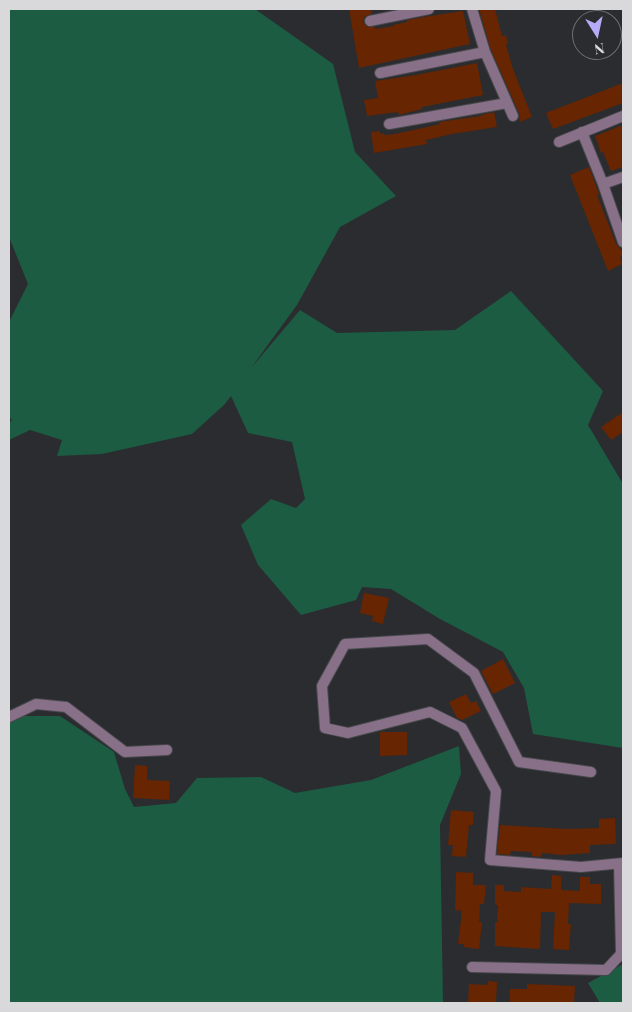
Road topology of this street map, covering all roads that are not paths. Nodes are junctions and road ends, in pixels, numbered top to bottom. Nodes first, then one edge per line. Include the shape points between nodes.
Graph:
1 (429, 9) edge
2 (472, 9) edge
3 (370, 21) dead end
4 (485, 52) junction
5 (380, 73) dead end
6 (507, 103) junction
7 (513, 116) dead end
8 (623, 116) edge
9 (389, 124) dead end
10 (582, 132) junction
11 (559, 142) dead end
12 (623, 177) edge
13 (603, 184) junction
14 (623, 242) edge
15 (9, 716) edge
16 (167, 750) dead end
17 (591, 772) dead end
18 (621, 863) edge
19 (472, 967) dead end

1 - 3 street
2 - 4 street
4 - 5 street
4 - 6 street
6 - 7 street
6 - 9 street
8 - 10 street
10 - 11 street
10 - 13 street
12 - 13 street
13 - 14 street
15 - 16 street via 36,704 66,707 125,752
17 - 18 street via 519,762 474,673 428,639 345,644 322,686 325,728 348,733 430,712 462,728 496,791 490,860 581,867
18 - 19 street via 621,954 606,970

